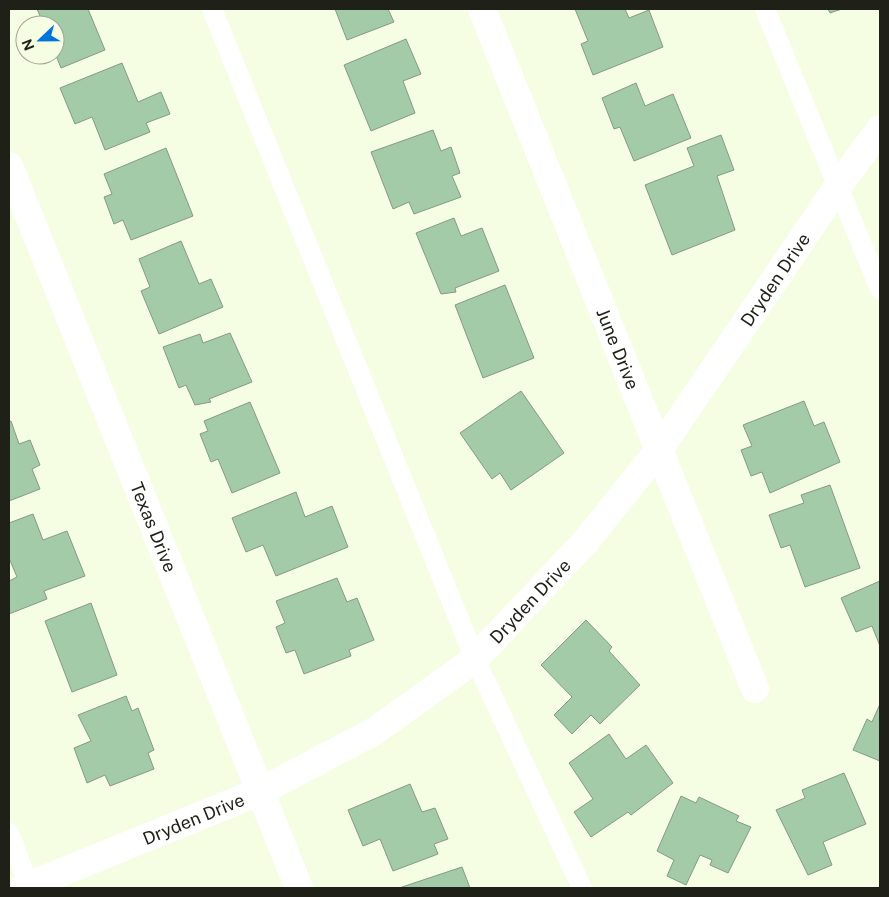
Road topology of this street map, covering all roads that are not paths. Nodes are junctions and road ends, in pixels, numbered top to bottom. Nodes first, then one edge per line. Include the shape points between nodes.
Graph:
1 (212, 9) edge
2 (482, 9) edge
3 (765, 9) edge
4 (880, 129) edge
5 (9, 166) edge
6 (839, 185) junction
7 (880, 289) edge
8 (659, 450) junction
9 (475, 660) junction
10 (755, 689) dead end
11 (261, 791) junction
12 (9, 833) edge
13 (27, 887) edge
14 (299, 888) edge
15 (582, 888) edge

1 - 9 lane
2 - 8 street, June Drive
3 - 6 lane
4 - 6 street, Dryden Drive
5 - 11 street, Texas Drive
6 - 7 lane
6 - 8 street, Dryden Drive
8 - 9 street, Dryden Drive via 586,542
8 - 10 street, June Drive
9 - 11 street, Dryden Drive via 375,730
9 - 15 lane
11 - 13 street, Dryden Drive
11 - 14 street, Texas Drive
12 - 13 lane

